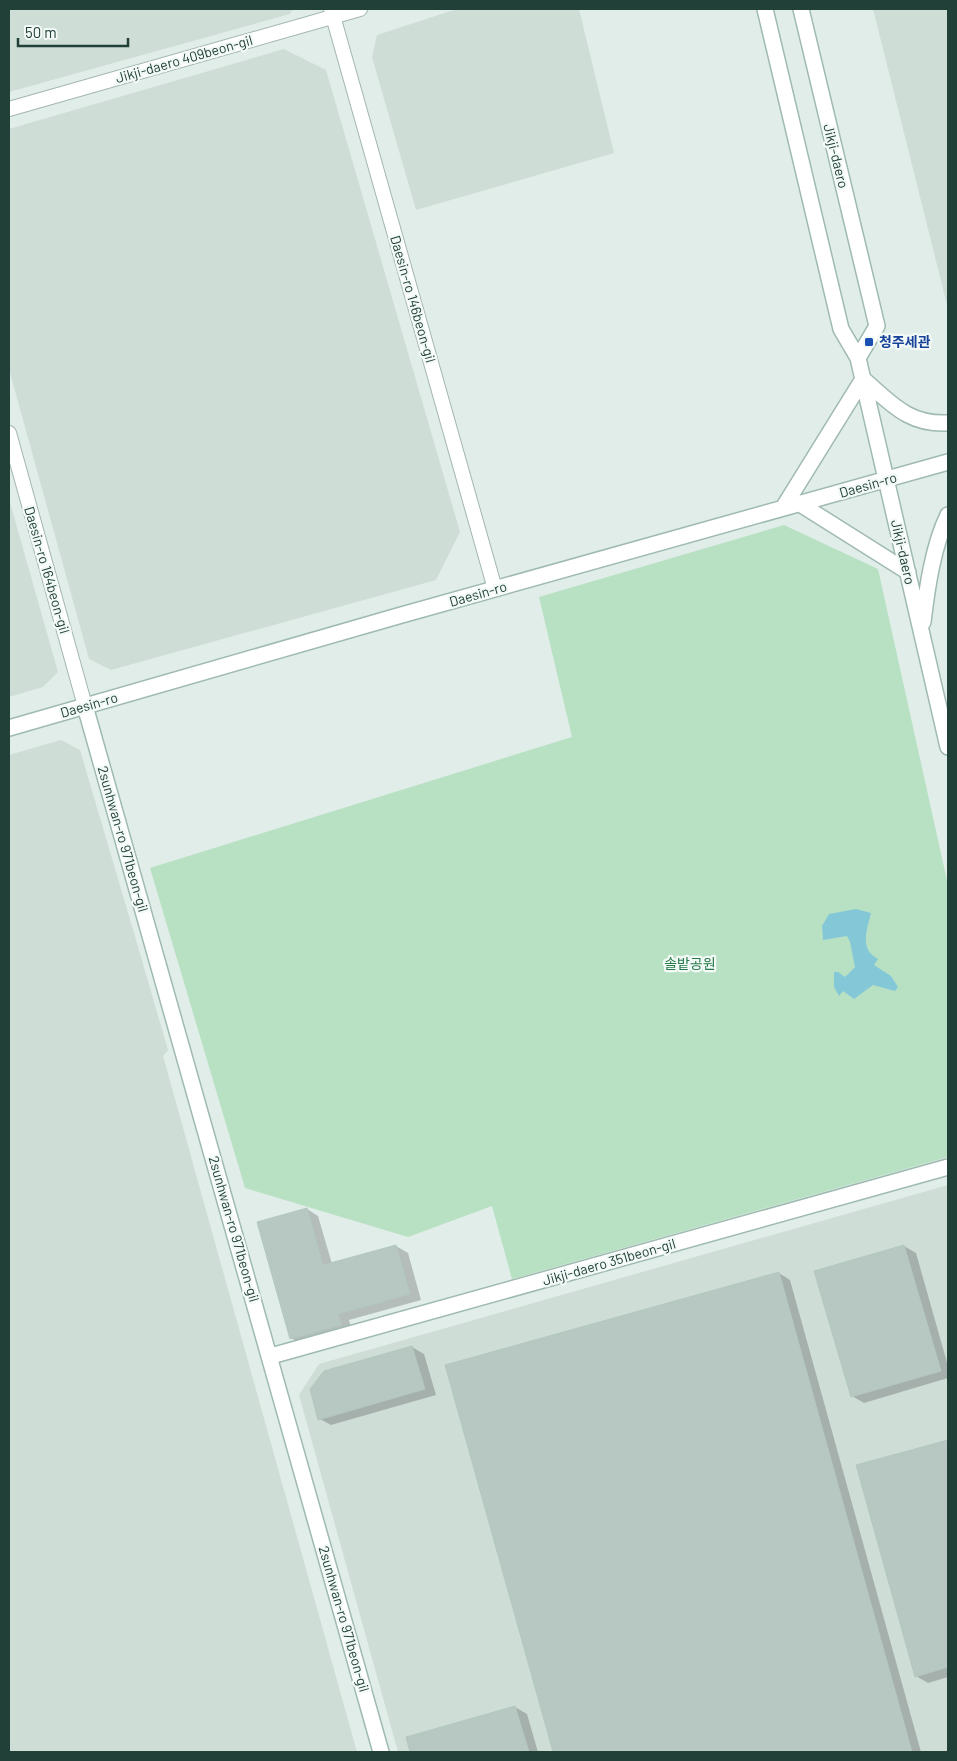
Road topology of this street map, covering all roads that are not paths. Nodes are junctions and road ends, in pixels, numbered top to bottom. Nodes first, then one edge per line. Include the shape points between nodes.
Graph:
1 (360, 9) edge
2 (765, 9) edge
3 (801, 9) edge
4 (332, 12) edge
5 (9, 110) edge
6 (858, 358) junction
7 (863, 379) junction
8 (945, 421) edge
9 (9, 433) edge
10 (948, 462) edge
11 (886, 480) junction
12 (800, 504) junction
13 (784, 508) junction
14 (948, 515) edge
15 (908, 572) junction
16 (495, 589) junction
17 (922, 633) junction
18 (86, 706) junction
19 (9, 728) edge
20 (948, 746) edge
21 (948, 1167) edge
22 (271, 1356) junction
23 (381, 1752) edge

1 - 4 street, Jikji-daero 409beon-gil
2 - 6 street, Jikji-daero via 841,329
3 - 6 street, Jikji-daero via 877,326
4 - 5 street, Jikji-daero 409beon-gil
4 - 16 street, Daesin-ro 146beon-gil
6 - 7 street, Jikji-daero
7 - 8 street via 904,414 916,420
7 - 11 street, Jikji-daero
7 - 13 street
9 - 18 street, Daesin-ro 164beon-gil
10 - 11 street, Daesin-ro
11 - 12 street, Daesin-ro
11 - 15 street, Jikji-daero
12 - 13 street, Daesin-ro
12 - 15 street
13 - 16 street, Daesin-ro
14 - 17 street via 932,568
15 - 17 street, Jikji-daero
16 - 18 street, Daesin-ro
17 - 20 street, Jikji-daero
18 - 19 street, Daesin-ro
18 - 22 street, 2sunhwan-ro 971beon-gil
21 - 22 street, Jikji-daero 351beon-gil
22 - 23 street, 2sunhwan-ro 971beon-gil

